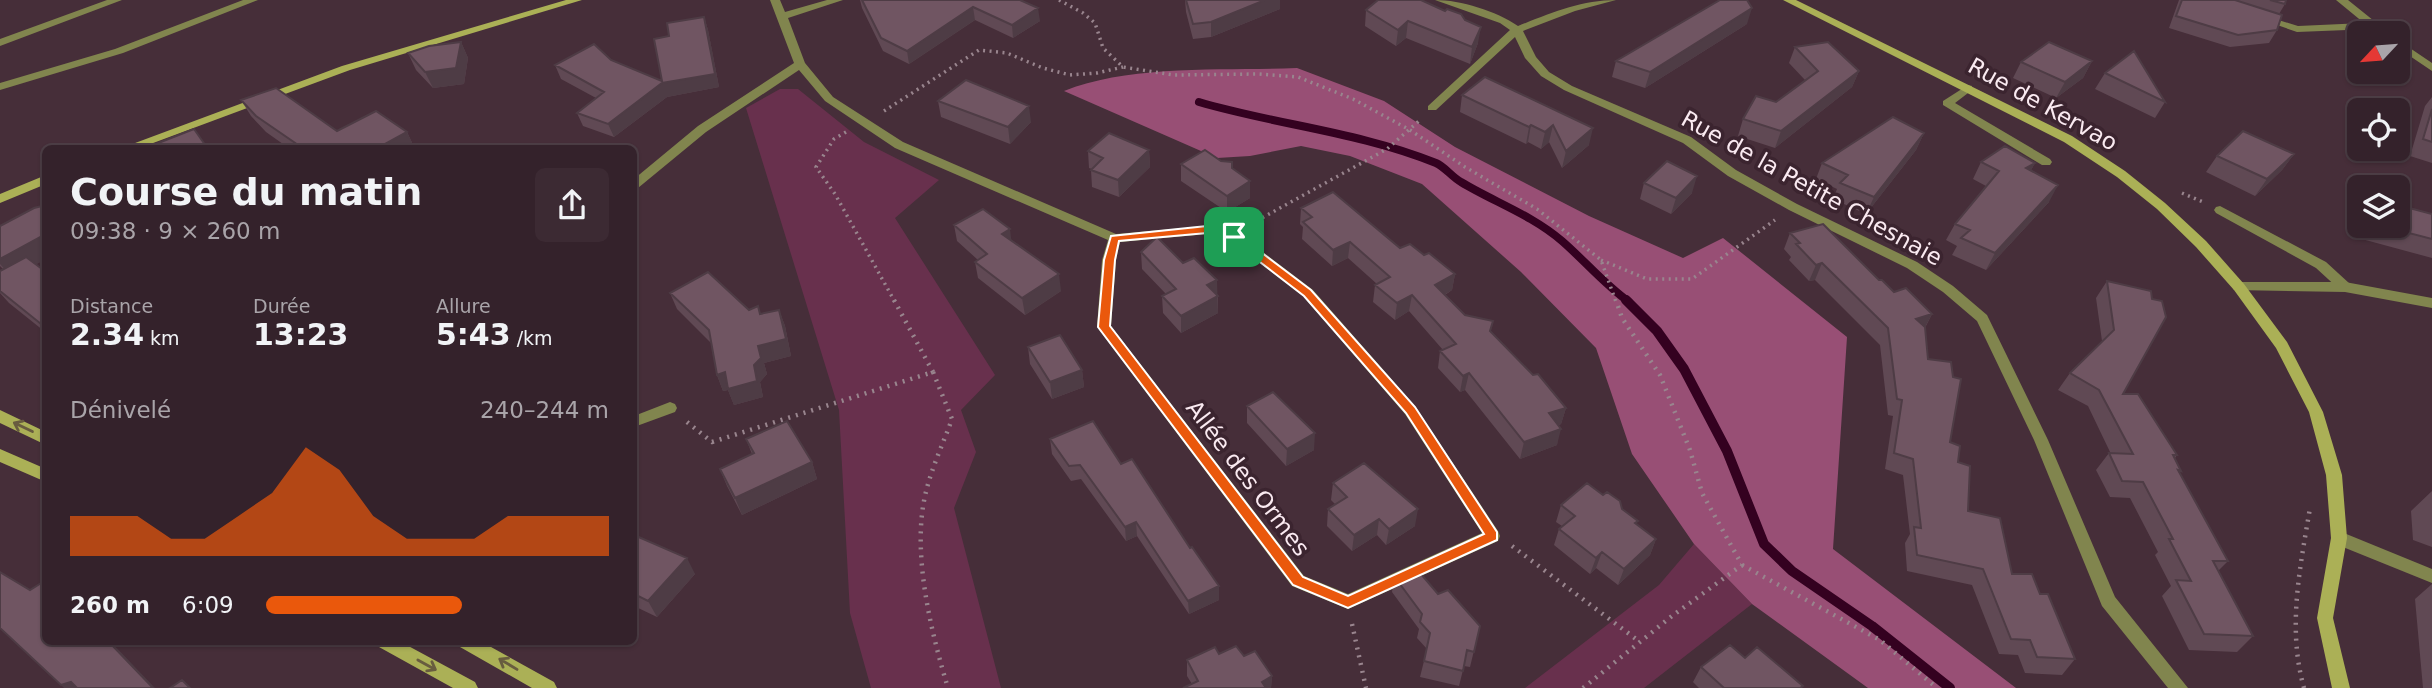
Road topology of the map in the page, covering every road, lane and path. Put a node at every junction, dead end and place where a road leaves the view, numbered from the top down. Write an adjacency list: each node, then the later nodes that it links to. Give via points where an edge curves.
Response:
1 (117, 0): 16 (street)
2 (253, 0): 20 (street, via 119,51)
3 (577, 0): 24 (main road, via 346,68)
4 (775, 0): 12 (street)
5 (838, 0): 12 (street)
6 (1059, 0): 23 (path, via 1092,18 1102,32 1103,48 1124,67 1174,75 1298,78 1353,99)
7 (1440, 0): 14 (street, via 1504,21)
8 (1611, 0): 14 (street)
9 (1788, 0): 21 (main road, Rue de Kervao)
10 (2342, 0): 13 (street)
11 (2249, 15): 15 (street, via 2297,29)
12 (781, 17): 18 (street)
13 (2368, 21)
14 (1517, 30): 22 (street); 29 (street, Rue de la Petite Chesnaie, via 1545,74 1687,140 1732,173)
15 (2347, 30)
16 (0, 43)
17 (2410, 52): 19 (street)
18 (800, 64): 27 (street, via 702,130); 32 (street, via 829,99 899,145)
19 (2432, 68)
20 (0, 87)
21 (1969, 88): 25 (street, via 1947,103); 34 (main road, Rue de Kervao, via 2068,139 2121,174 2201,244)
22 (1433, 108): 23 (path)
23 (1409, 130): 31 (path, via 1387,149 1264,215); 33 (path, via 1537,209)
24 (136, 145)
25 (2046, 162)
26 (42, 181): 28 (main road)
27 (637, 183)
28 (0, 197)
29 (1793, 207): 33 (path, via 1692,279 1647,279); 58 (street, Rue de la Petite Chesnaie, via 1912,265 1982,318 2108,601)
30 (2220, 210): 35 (street, via 2321,265)
31 (1234, 237): 32 (street, via 1207,230); 44 (street, via 1307,293 1410,410)
32 (1115, 238): 48 (street, Allée des Ormes, via 1104,327 1298,581)
33 (1601, 260): 46 (path, via 1622,318 1660,375 1702,494)
34 (2239, 287): 35 (street); 43 (main road, Rue de Kervao, via 2282,346 2316,412)
35 (2345, 287): 36 (street)
36 (2432, 303)
37 (670, 408): 39 (street); 54 (path, via 712,442 933,372 952,419 923,504 925,574)
38 (0, 416): 40 (main road, one-way to 38)
39 (637, 421)
40 (42, 437)
41 (0, 454): 42 (main road)
42 (42, 474)
43 (2334, 475): 45 (main road, Rue de Kervao); 59 (path, via 2312,493 2295,608 2299,675)
44 (1492, 536): 48 (street); 49 (path, via 1512,546)
45 (2339, 538): 47 (street); 60 (main road, Rue de Kervao, via 2325,618)
46 (1742, 565): 49 (path); 57 (path, via 1880,640)
47 (2432, 576)
48 (1348, 602): 55 (path)
49 (1640, 642): 56 (path)
50 (390, 645): 52 (main road, one-way to 52)
51 (471, 645): 53 (main road, one-way to 51)
52 (469, 688)
53 (548, 688)
54 (948, 688)
55 (1366, 688)
56 (1583, 688)
57 (1937, 688)
58 (2179, 688)
59 (2304, 688)
60 (2341, 688)

